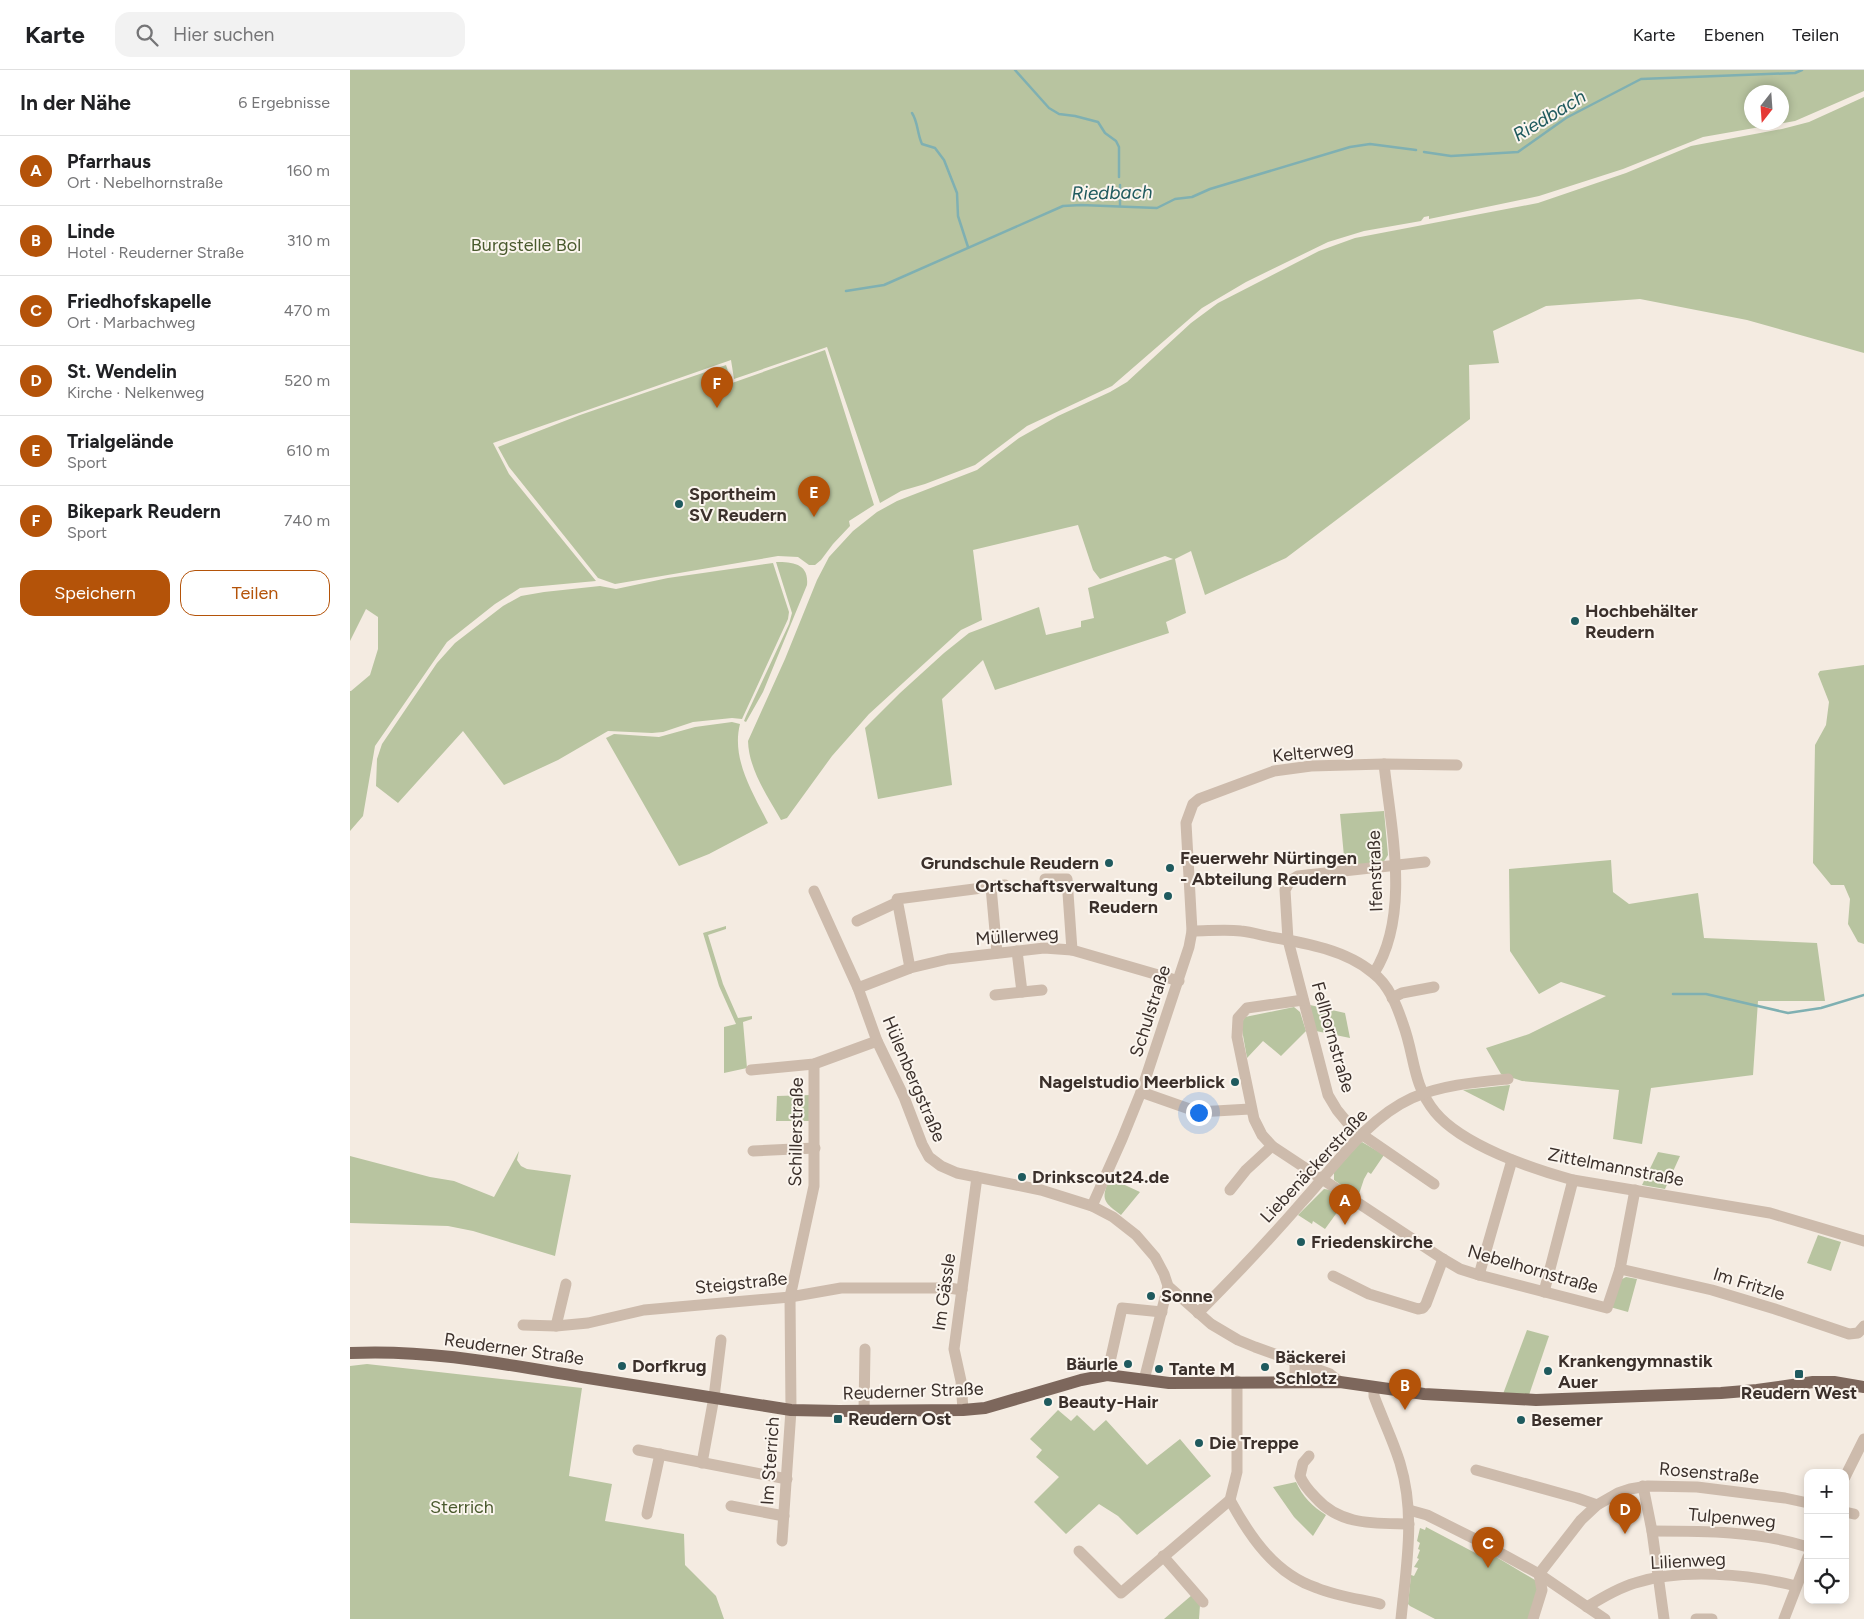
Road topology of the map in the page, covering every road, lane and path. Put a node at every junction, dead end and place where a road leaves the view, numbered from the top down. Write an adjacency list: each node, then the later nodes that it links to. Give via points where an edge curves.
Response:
1 (1384, 764): 2 (street, Kelterweg); 3 (street, Kelterweg, via 1311,766 1274,771 1205,796 1193,804); 5 (street, Ifenstraße)
2 (1457, 765)
3 (1187, 817): 12 (street, Schulstraße)
4 (1425, 862): 5 (street)
5 (1395, 864): 13 (street, Fellhornstraße, via 1298,876 1290,881 1285,890); 18 (street, Ifenstraße, via 1391,934)
6 (1045, 879): 14 (street, via 1067,880)
7 (1005, 885): 8 (street)
8 (991, 887): 10 (street, via 897,899); 16 (street)
9 (814, 891): 21 (street, Hülenbergstraße)
10 (898, 902): 11 (street); 17 (street)
11 (856, 921)
12 (1192, 931): 13 (street, Zittelmannstraße, via 1241,931); 19 (street, Schulstraße)
13 (1288, 940): 18 (street, Zittelmannstraße, via 1340,955); 26 (street, Fellhornstraße)
14 (1072, 950): 15 (street, Müllerweg, via 1044,948); 19 (street, Müllerweg)
15 (1017, 951): 16 (street, Müllerweg); 23 (street)
16 (997, 953): 17 (street, Müllerweg)
17 (910, 968): 21 (street, Müllerweg)
18 (1374, 973): 25 (street, Zittelmannstraße)
19 (1179, 981): 31 (street, Schulstraße)
20 (1434, 987): 25 (street)
21 (858, 988): 27 (street, Hülenbergstraße)
22 (1042, 990): 23 (street)
23 (1022, 992): 24 (street)
24 (996, 995)
25 (1392, 998): 32 (street, Zittelmannstraße, via 1404,1026)
26 (1303, 1000): 33 (street, via 1247,1008 1238,1018 1237,1037); 34 (street, Fellhornstraße, via 1328,1095 1336,1110)
27 (877, 1041): 28 (street); 39 (street, Hülenbergstraße, via 929,1156 941,1166)
28 (814, 1064): 29 (street); 36 (street, Schillerstraße)
29 (751, 1070)
30 (1508, 1079): 32 (street, Liebenäckerstraße, via 1476,1082)
31 (1141, 1092): 33 (street, via 1198,1112); 45 (street, Schulstraße)
32 (1423, 1094): 34 (street, Liebenäckerstraße, via 1395,1107); 38 (street, Zittelmannstraße, via 1443,1121 1465,1137)
33 (1250, 1109): 35 (street, via 1262,1135)
34 (1360, 1135): 40 (street, Liebenäckerstraße); 42 (street, Fellhornstraße)
35 (1272, 1146): 40 (street, Nebelhornstraße); 43 (street)
36 (815, 1148): 37 (street); 55 (street, Schillerstraße, via 814,1186)
37 (753, 1151)
38 (1512, 1160): 41 (street, Zittelmannstraße); 49 (street)
39 (977, 1177): 45 (street, Hülenbergstraße, via 1041,1190); 53 (street, Im Gässle)
40 (1323, 1179): 47 (street, Nebelhornstraße); 57 (street, Liebenäckerstraße, via 1255,1256)
41 (1573, 1180): 44 (street, Zittelmannstraße); 54 (street)
42 (1434, 1184)
43 (1230, 1190)
44 (1635, 1190): 46 (street, Zittelmannstraße, via 1770,1213); 48 (street, Nebelhornstraße)
45 (1092, 1206): 52 (street, Hülenbergstraße, via 1136,1235 1155,1257)
46 (1864, 1241)
47 (1443, 1259): 49 (street, Nebelhornstraße); 50 (street, via 1426,1304 1418,1309 1368,1294)
48 (1620, 1269): 54 (street, Nebelhornstraße, via 1607,1308); 60 (street, Im Fritzle, via 1712,1290 1849,1334 1858,1333)
49 (1479, 1275): 54 (street, Nebelhornstraße)
50 (1333, 1276)
51 (566, 1284): 59 (street)
52 (1168, 1286): 56 (street); 57 (street, Hülenbergstraße)
53 (962, 1290): 55 (street, Steigstraße, via 841,1288); 75 (street, Im Gässle, via 954,1349)
54 (1544, 1292)
55 (790, 1297): 59 (street, Steigstraße, via 644,1310 588,1323); 73 (street, Schillerstraße)
56 (1162, 1312): 65 (street, via 1122,1308); 66 (street)
57 (1198, 1313): 64 (street, Hülenbergstraße, via 1238,1340)
58 (524, 1325): 59 (street, Steigstraße)
59 (556, 1326)
60 (1864, 1326)
61 (721, 1340): 72 (street)
62 (865, 1349): 74 (street)
63 (350, 1353): 72 (main road, Reuderner Straße, via 393,1352 484,1361)
64 (1295, 1360): 68 (street); 69 (street, Hülenbergstraße, via 1330,1374)
65 (1107, 1375): 66 (main road, Reuderner Straße); 75 (main road, Reuderner Straße, via 985,1408)
66 (1144, 1380): 67 (main road, Reuderner Straße, via 1168,1383)
67 (1237, 1381): 68 (main road, Reuderner Straße); 85 (street, via 1237,1472)
68 (1295, 1381): 69 (main road, Reuderner Straße)
69 (1340, 1382): 70 (main road, Reuderner Straße)
70 (1374, 1387): 71 (main road, Reuderner Straße, via 1460,1397 1546,1400 1722,1393 1813,1382); 89 (street, via 1374,1396 1401,1464)
71 (1864, 1387)
72 (714, 1397): 73 (main road, Reuderner Straße); 80 (street)
73 (791, 1410): 74 (main road, Reuderner Straße); 83 (street, Im Sterrich)
74 (864, 1410): 75 (main road, Reuderner Straße)
75 (963, 1410)
76 (1864, 1438): 81 (street)
77 (638, 1450): 78 (street)
78 (660, 1454): 80 (street); 90 (street)
79 (1309, 1456): 92 (street, via 1303,1462 1300,1476 1314,1497 1331,1512 1355,1522)
80 (702, 1463): 83 (street)
81 (1849, 1469)
82 (1476, 1470): 87 (street)
83 (787, 1479): 91 (street, Im Sterrich)
84 (1643, 1486): 86 (street, Rosenstraße, via 1697,1487); 87 (street, Rosenstraße, via 1618,1493); 93 (street)
85 (1230, 1500): 97 (street); 103 (street, via 1264,1553 1292,1576 1315,1588)
86 (1804, 1502)
87 (1598, 1505): 99 (street, Rosenstraße, via 1581,1520)
88 (731, 1506): 91 (street, Im Sterrich)
89 (1409, 1510): 92 (street); 99 (street, via 1466,1534)
90 (647, 1514)
91 (784, 1516): 94 (street, Im Sterrich)
92 (1410, 1524): 105 (street)
93 (1652, 1531): 95 (street, Tulpenweg, via 1744,1534); 100 (street)
94 (782, 1541)
95 (1804, 1546)
96 (1079, 1550): 97 (street, via 1121,1593)
97 (1163, 1556): 102 (street)
98 (1807, 1559): 101 (street)
99 (1539, 1574): 104 (street); 106 (street, via 1542,1590)
100 (1659, 1577): 101 (street, Lilienweg, via 1741,1576); 104 (street, Lilienweg, via 1614,1591); 108 (street)
101 (1796, 1586): 111 (street)
102 (1203, 1602)
103 (1380, 1604)
104 (1587, 1607): 107 (street)
105 (1401, 1619)
106 (1533, 1619)
107 (1605, 1619)
108 (1664, 1619)
109 (1696, 1619): 110 (street)
110 (1712, 1619)
111 (1784, 1619)

